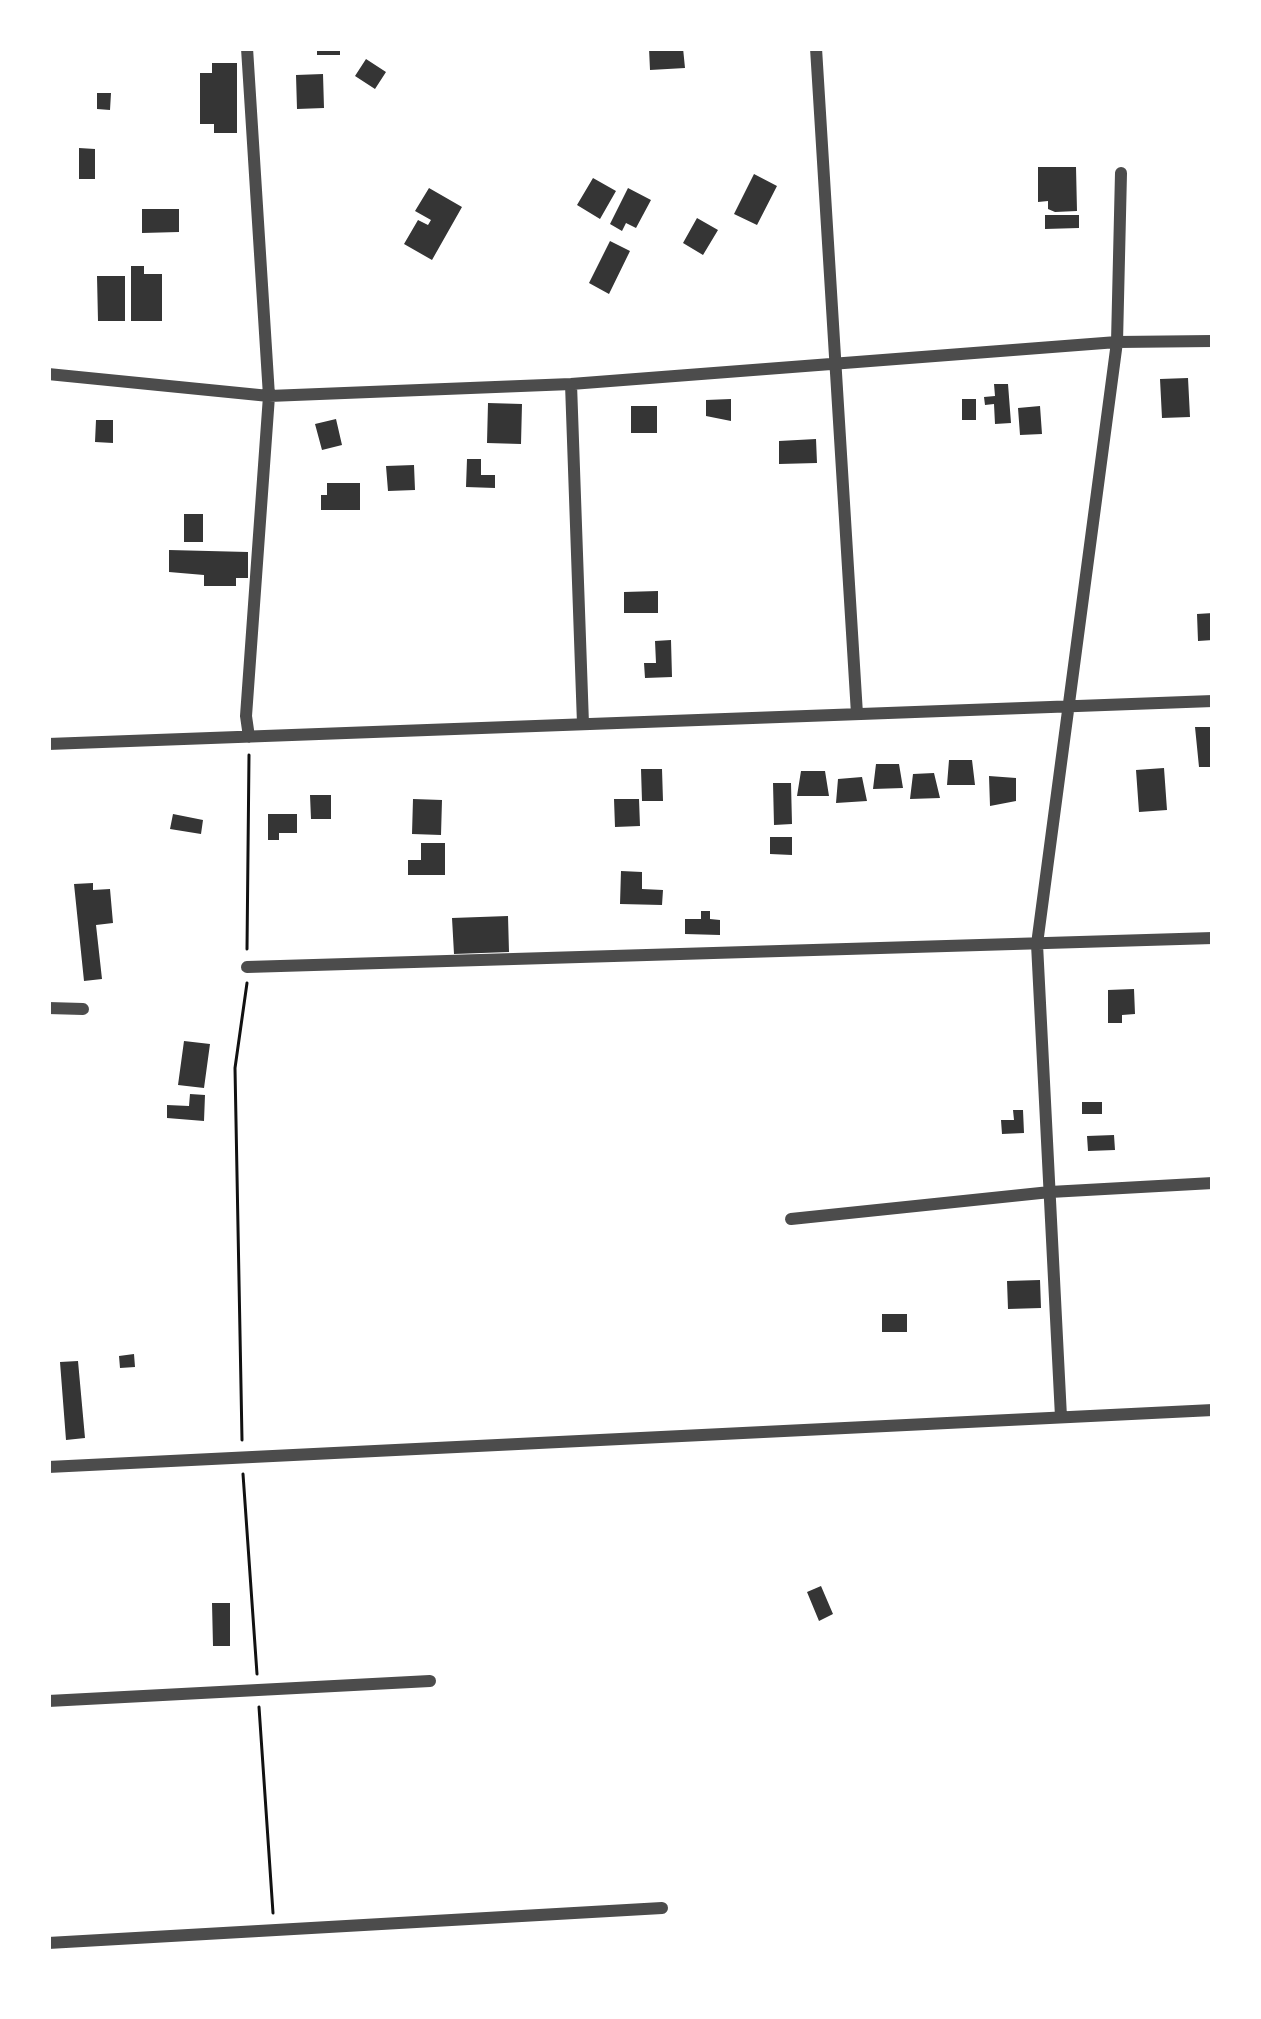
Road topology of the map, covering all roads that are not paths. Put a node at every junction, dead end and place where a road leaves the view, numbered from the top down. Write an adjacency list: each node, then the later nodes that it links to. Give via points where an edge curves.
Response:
1 (247, 48): 9 (street)
2 (816, 48): 6 (street)
3 (1121, 172): 5 (street)
4 (1213, 340): 5 (street)
5 (1117, 342): 6 (street); 11 (street)
6 (836, 364): 8 (street); 12 (street)
7 (48, 374): 9 (street)
8 (571, 384): 9 (street); 13 (street)
9 (269, 396): 14 (street)
10 (1213, 701): 11 (street)
11 (1069, 706): 12 (street); 17 (street)
12 (857, 714): 13 (street)
13 (583, 724): 14 (street)
14 (249, 737): 15 (street)
15 (48, 744)
16 (1213, 938): 17 (street)
17 (1036, 944): 18 (street); 22 (street)
18 (247, 967)
19 (48, 1008): 20 (street)
20 (83, 1009)
21 (1213, 1183): 22 (street)
22 (1050, 1192): 23 (street); 25 (street)
23 (791, 1219)
24 (1213, 1410): 25 (street)
25 (1061, 1417): 26 (street)
26 (48, 1467)
27 (430, 1681): 28 (street)
28 (48, 1701)
29 (662, 1908): 30 (street)
30 (48, 1943)

